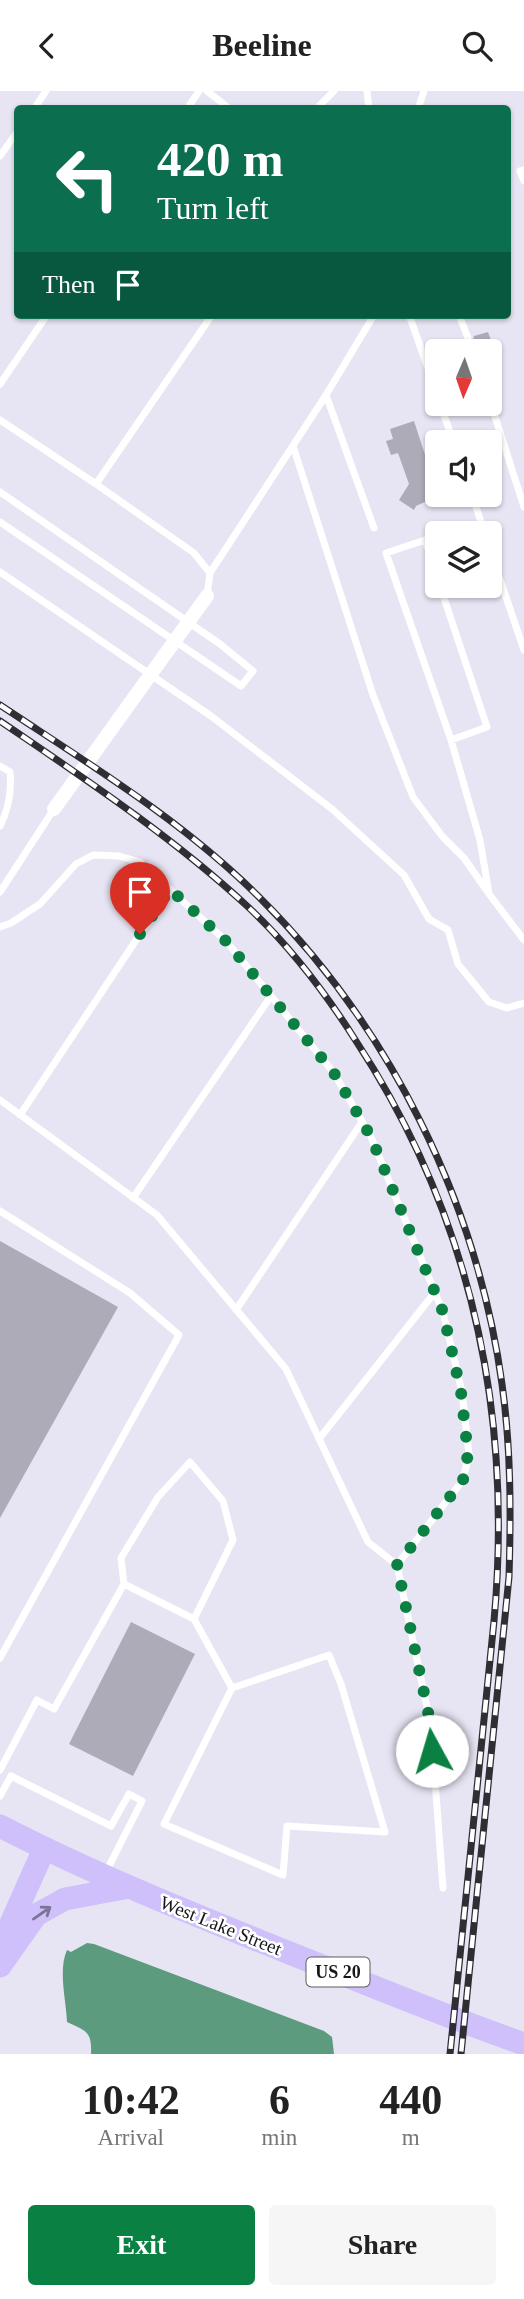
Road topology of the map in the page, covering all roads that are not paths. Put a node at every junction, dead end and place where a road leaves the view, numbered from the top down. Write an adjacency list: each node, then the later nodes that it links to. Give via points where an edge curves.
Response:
1 (207, 91): 3 (lane)
2 (334, 91): 4 (lane)
3 (225, 105)
4 (320, 105)
5 (14, 137): 6 (lane)
6 (0, 156)
7 (524, 170): 8 (lane, via 520,171)
8 (524, 181)
9 (44, 319): 16 (lane)
10 (209, 319): 21 (lane)
11 (372, 319): 17 (lane)
12 (410, 319): 15 (lane)
13 (461, 319): 14 (lane)
14 (468, 338)
15 (425, 360)
16 (0, 384)
17 (326, 395): 20 (lane); 25 (lane)
18 (495, 417): 23 (lane)
19 (0, 420): 21 (lane)
20 (293, 446): 28 (lane); 42 (lane, via 373,695 413,797)
21 (96, 484): 28 (lane, via 194,553)
22 (0, 492): 32 (lane)
23 (524, 507)
24 (0, 522): 33 (lane)
25 (374, 528)
26 (425, 540): 36 (lane, via 386,553)
27 (0, 572): 35 (lane)
28 (210, 573): 30 (lane)
29 (502, 585): 34 (lane)
30 (207, 596): 32 (street)
31 (444, 598): 36 (lane, via 487,727)
32 (189, 622): 33 (street); 33 (lane, via 253,671 241,686)
33 (175, 641): 35 (street)
34 (524, 650)
35 (150, 675): 38 (street); 46 (lane, via 332,809 404,875 429,919 448,930 458,964 489,1002 507,1008)
36 (450, 740): 42 (lane, via 480,840)
37 (0, 766): 39 (lane, via 10,772 11,783)
38 (54, 809): 41 (lane)
39 (0, 826)
40 (170, 889): 43 (lane, via 141,862 93,855 76,864 40,904); 45 (lane, via 226,941); 48 (lane)
41 (0, 892)
42 (489, 894): 44 (lane)
43 (0, 927)
44 (524, 940)
45 (271, 996): 49 (lane, via 334,1073); 50 (lane)
46 (524, 1003)
47 (0, 1100): 48 (lane)
48 (20, 1115): 50 (lane)
49 (362, 1122): 52 (lane); 53 (lane)
50 (133, 1198): 53 (lane, via 156,1215)
51 (0, 1211): 58 (lane, via 130,1293 179,1335)
52 (435, 1292): 54 (lane); 55 (lane, via 461,1392 468,1454 463,1480)
53 (236, 1310): 54 (lane, via 286,1369)
54 (319, 1439): 55 (lane, via 368,1542)
55 (397, 1565): 67 (lane, via 431,1726)
56 (124, 1584): 57 (lane); 57 (lane, via 121,1558 158,1497 190,1462 223,1501 233,1540); 60 (lane, via 54,1709 37,1700)
57 (194, 1619): 59 (lane)
58 (0, 1658)
59 (232, 1688): 59 (lane, via 164,1824 283,1875 287,1826 385,1832 329,1655)
60 (0, 1770): 61 (lane)
61 (10, 1776): 62 (lane); 65 (lane, via 110,1826 129,1794 142,1801)
62 (0, 1796)
63 (0, 1826): 64 (main road, West Lake Street / US 20)
64 (44, 1849): 65 (main road, West Lake Street / US 20); 68 (main road)
65 (104, 1875): 66 (main road, West Lake Street / US 20)
66 (129, 1887): 69 (main road, one-way to 66, via 36,1915 65,1899); 70 (main road, West Lake Street / US 20)
67 (443, 1888)
68 (0, 1948)
69 (0, 1966)
70 (524, 2044)

